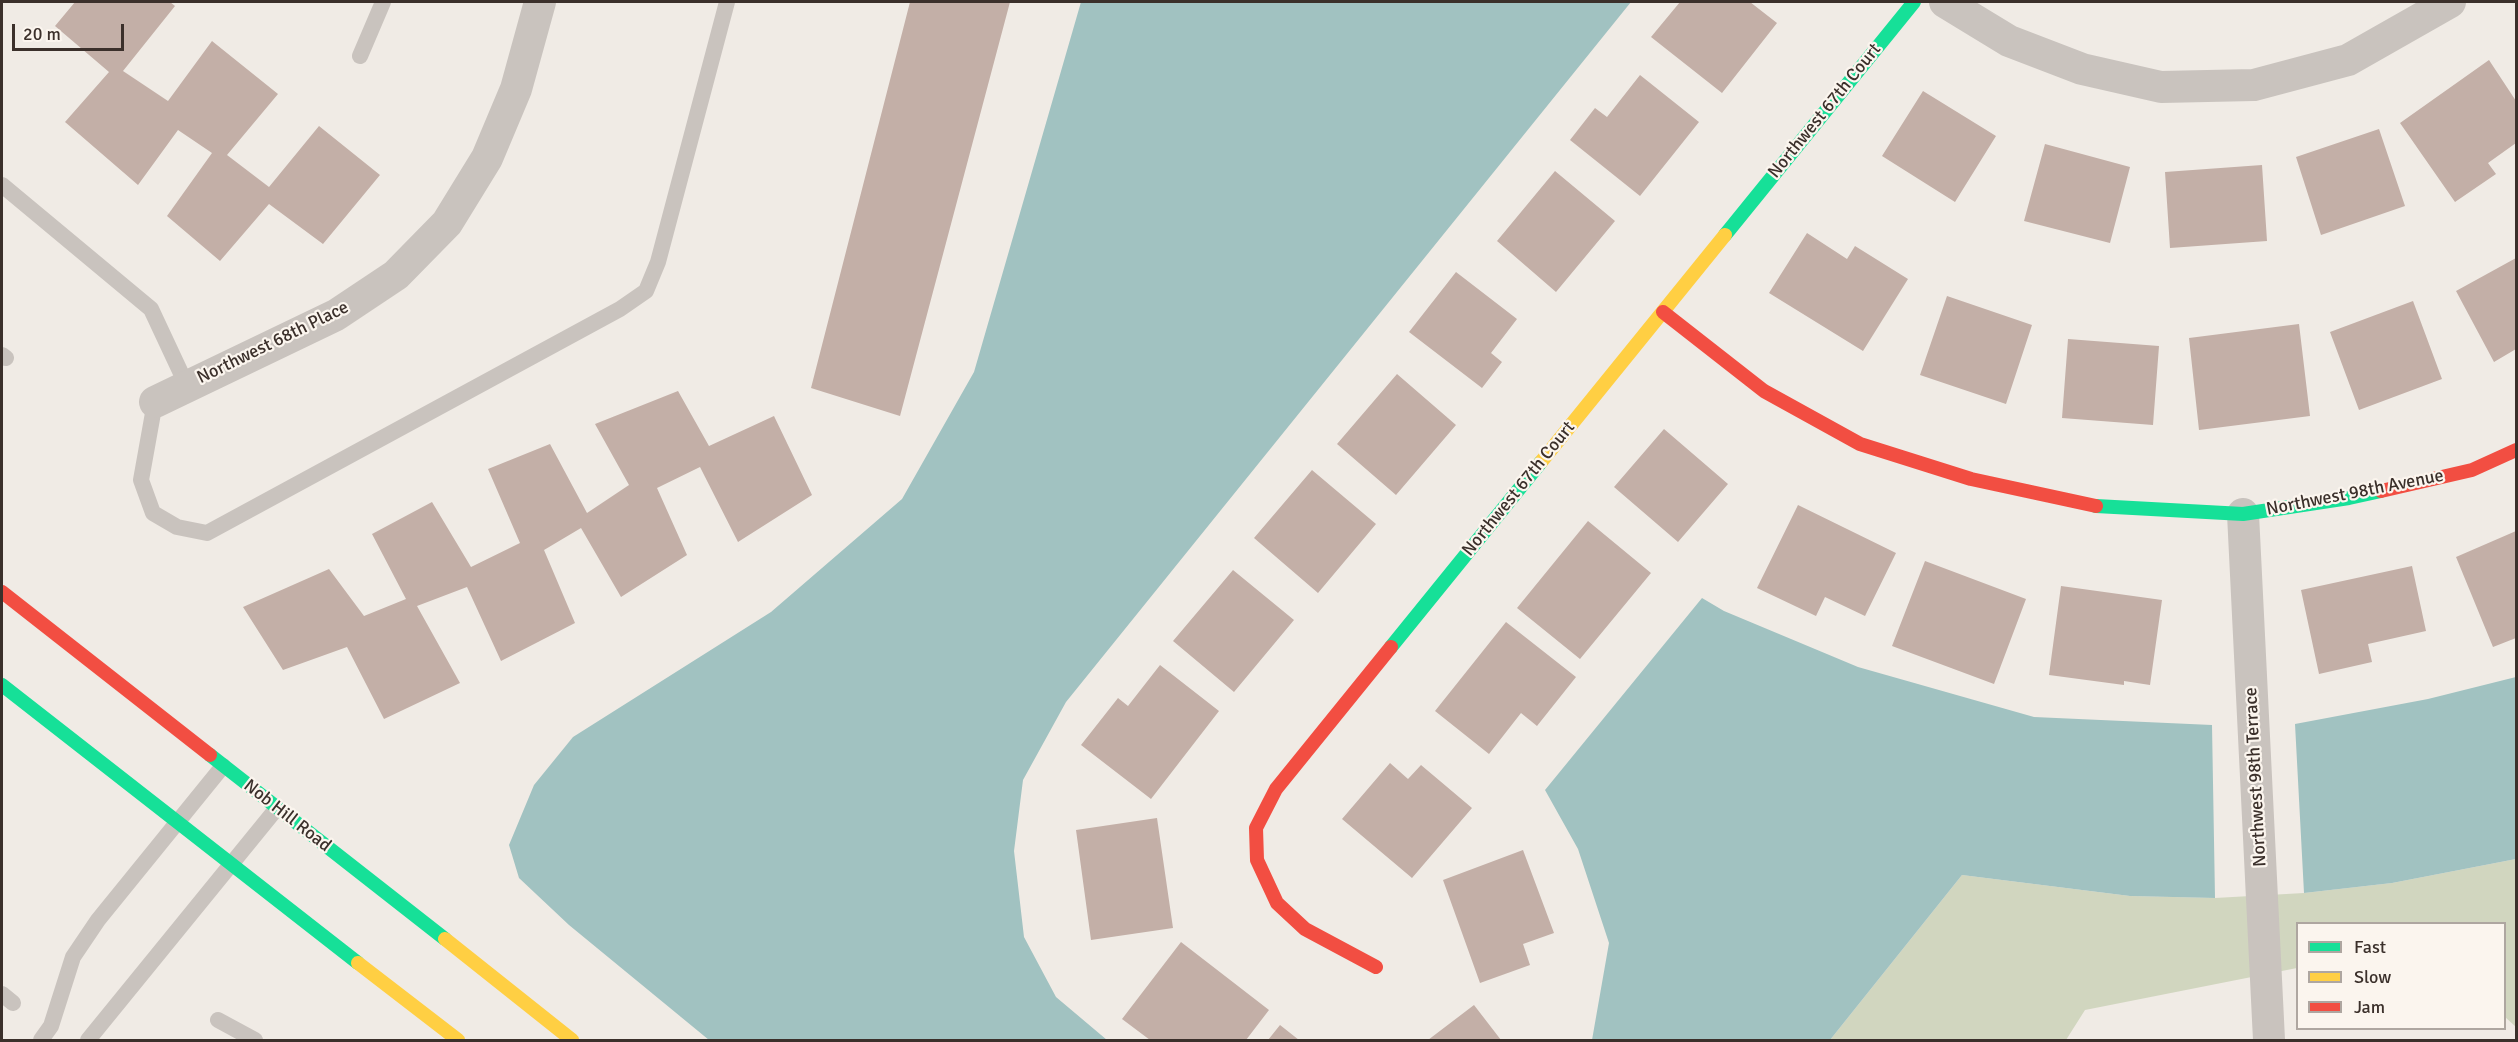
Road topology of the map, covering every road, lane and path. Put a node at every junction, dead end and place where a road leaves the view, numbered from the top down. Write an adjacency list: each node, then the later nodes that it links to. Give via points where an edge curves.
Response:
1 (383, 2): 7 (lane)
2 (540, 2): 10 (street, Northwest 68th Place, via 516,89 487,158 447,223 396,275 336,315)
3 (727, 2): 11 (lane, via 658,262 646,291 620,309 207,533 177,527 153,513 141,480)
4 (1914, 2): 9 (street, Northwest 67th Court)
5 (1945, 2): 6 (street, via 2009,41 2082,69 2161,87 2254,85 2348,60)
6 (2450, 2)
7 (360, 56)
8 (2, 185): 10 (lane, via 151,309)
9 (1663, 312): 13 (street, Northwest 98th Avenue, via 1764,390 1860,444 1971,479 2106,508); 20 (street, Northwest 67th Court, via 1276,789 1256,828 1257,860 1277,903 1305,929)
10 (187, 386): 11 (street, Northwest 68th Place)
11 (155, 402)
12 (2517, 450): 13 (street, Northwest 98th Avenue, via 2472,470 2349,498)
13 (2243, 514): 27 (street, Northwest 98th Terrace)
14 (2, 592): 16 (street, Nob Hill Road)
15 (2, 685): 18 (street)
16 (223, 766): 17 (street, Nob Hill Road); 18 (lane)
17 (278, 808): 19 (lane); 22 (street, Nob Hill Road)
18 (176, 823): 19 (street); 23 (lane, via 73,957 51,1026)
19 (231, 864): 24 (lane); 26 (street)
20 (1376, 967)
21 (218, 1020): 25 (lane)
22 (569, 1040)
23 (41, 1041)
24 (88, 1041)
25 (255, 1041)
26 (458, 1041)
27 (2269, 1041)

